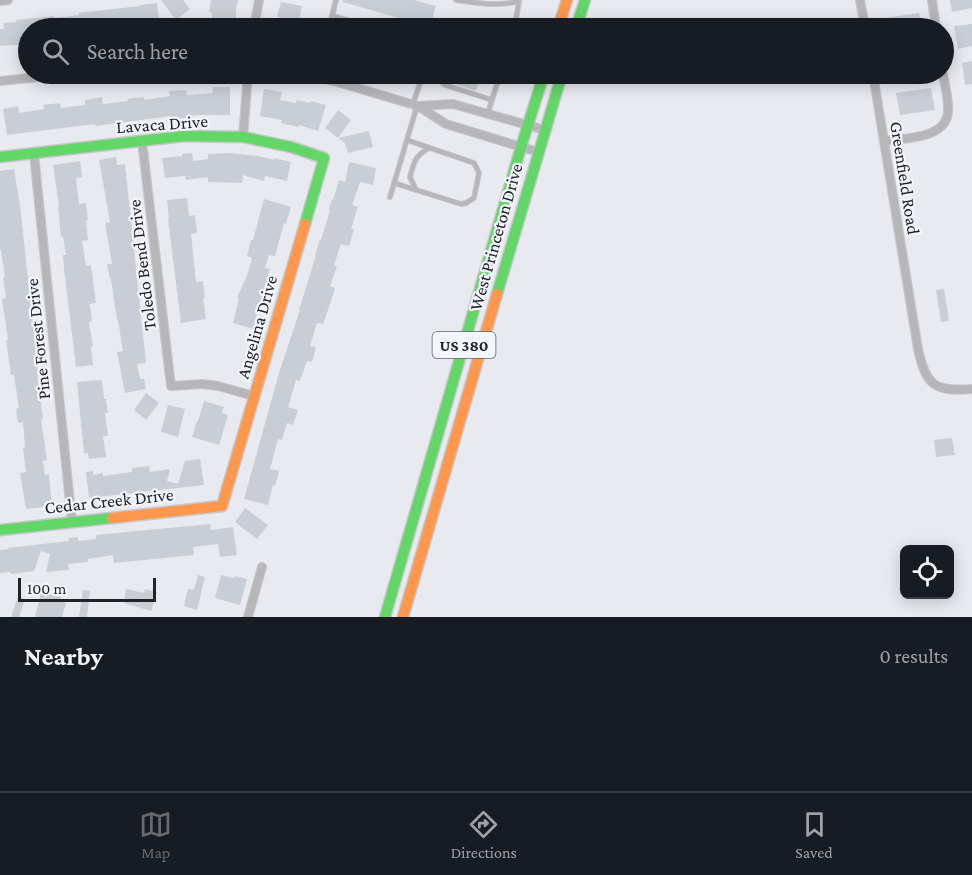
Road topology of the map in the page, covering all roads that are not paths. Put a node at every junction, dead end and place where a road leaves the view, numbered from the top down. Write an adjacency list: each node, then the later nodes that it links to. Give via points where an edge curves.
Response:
1 (8, 0): 9 (street)
2 (259, 0): 12 (street)
3 (336, 0): 11 (lane)
4 (456, 0): 10 (lane, via 507,5)
5 (567, 0): 15 (main road)
6 (585, 0): 16 (main road)
7 (860, 0): 17 (street)
8 (932, 0): 18 (street)
9 (0, 1)
10 (519, 1): 14 (lane)
11 (332, 16): 13 (lane)
12 (256, 18)
13 (339, 18)
14 (516, 18)
15 (561, 18)
16 (579, 18)
17 (863, 18)
18 (935, 18)
19 (18, 79): 20 (street)
20 (0, 81)
21 (247, 84): 35 (street)
22 (347, 84): 31 (street)
23 (421, 84): 31 (lane)
24 (444, 84): 30 (lane)
25 (497, 84): 30 (lane)
26 (541, 84): 33 (main road, West Princeton Drive / US 380)
27 (559, 84): 34 (main road, West Princeton Drive / US 380)
28 (875, 84): 38 (street, Greenfield Road)
29 (945, 84): 38 (street, via 949,110 939,130)
30 (492, 100): 32 (lane)
31 (416, 105): 32 (street, via 453,104); 36 (lane); 39 (street, via 446,124)
32 (488, 114): 33 (street)
33 (528, 125): 34 (street); 39 (main road, West Princeton Drive / US 380)
34 (545, 130): 41 (main road, West Princeton Drive / US 380)
35 (243, 137): 37 (main road, Lavaca Drive, via 184,136); 44 (main road, Lavaca Drive)
36 (407, 140): 40 (lane); 45 (lane)
37 (142, 141): 42 (main road, Lavaca Drive); 49 (street, Toledo Bend Drive, via 171,386 218,386)
38 (884, 141): 48 (street, Greenfield Road, via 923,370 942,388)
39 (521, 147): 41 (street); 55 (main road, West Princeton Drive / US 380)
40 (430, 148): 46 (lane, via 420,153 414,163 410,177); 46 (lane, via 474,163 479,173 474,198 461,204)
41 (538, 152): 56 (main road, West Princeton Drive / US 380)
42 (34, 154): 43 (main road, Lavaca Drive); 51 (street, Pine Forest Drive)
43 (0, 158)
44 (324, 158): 49 (main road, Angelina Drive)
45 (394, 183): 46 (lane); 47 (lane)
46 (416, 190)
47 (390, 197)
48 (972, 389)
49 (254, 396): 50 (main road, Angelina Drive)
50 (222, 506): 51 (main road, Cedar Creek Drive)
51 (72, 522): 52 (main road, Cedar Creek Drive)
52 (0, 530)
53 (262, 567): 54 (street)
54 (248, 617)
55 (385, 617)
56 (403, 617)

